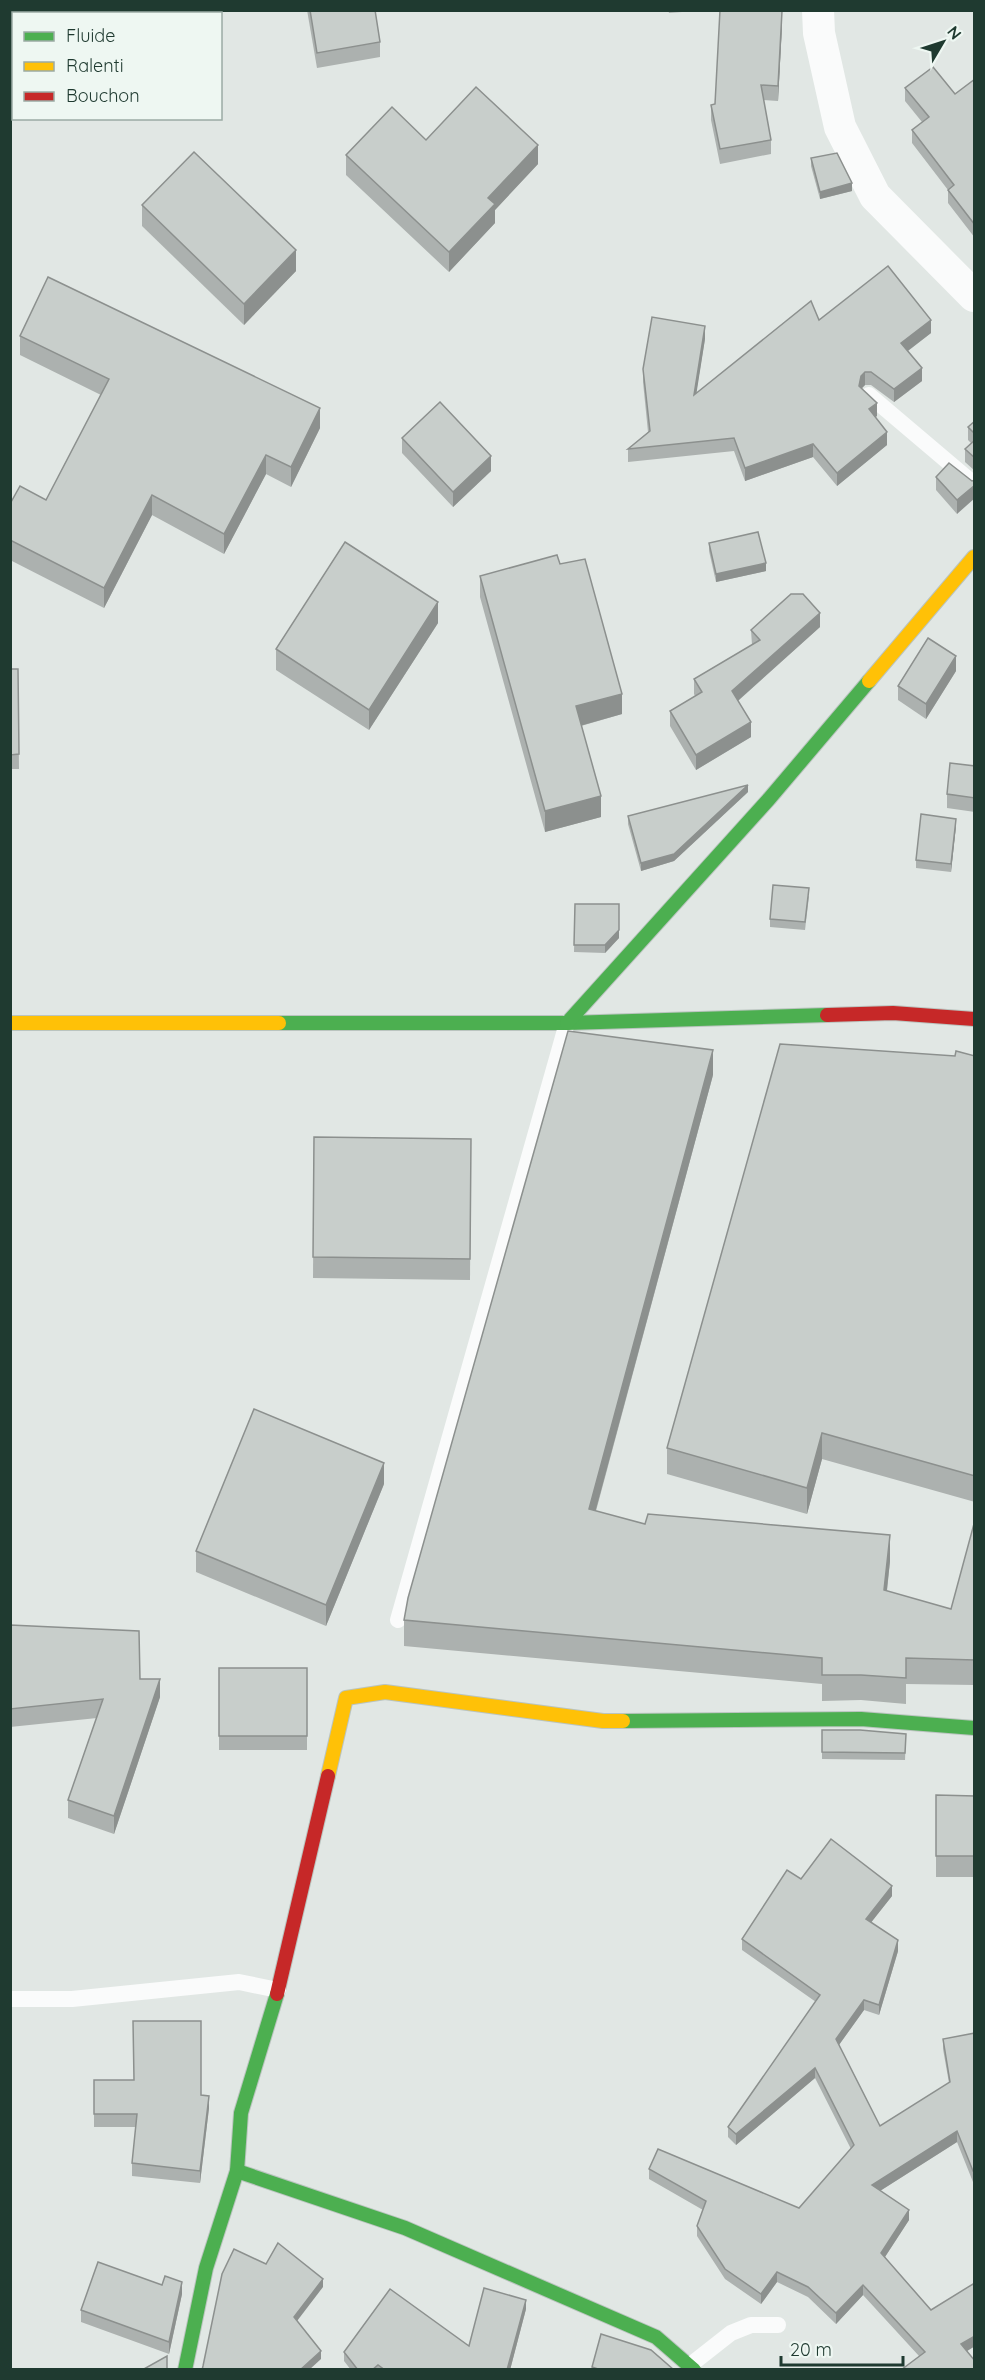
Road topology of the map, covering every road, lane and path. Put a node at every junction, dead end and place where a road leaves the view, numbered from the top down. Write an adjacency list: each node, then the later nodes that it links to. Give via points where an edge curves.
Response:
1 (818, 10): 2 (street, via 819,33 840,127 875,196)
2 (975, 297)
3 (869, 395): 4 (lane)
4 (975, 484)
5 (975, 557): 8 (street, via 769,799)
6 (975, 1019): 8 (street, via 893,1013)
7 (10, 1023): 8 (street)
8 (567, 1023): 9 (lane)
9 (398, 1620)
10 (975, 1728): 11 (street, via 861,1719 603,1721 385,1692 346,1698)
11 (278, 1990): 12 (lane, via 239,1982 72,1999); 13 (street, via 241,2113)
12 (10, 2000)
13 (237, 2171): 15 (street, via 405,2228 656,2337); 16 (street, via 206,2268)
14 (778, 2325): 15 (lane, via 751,2325 731,2333)
15 (692, 2368)
16 (185, 2370)

